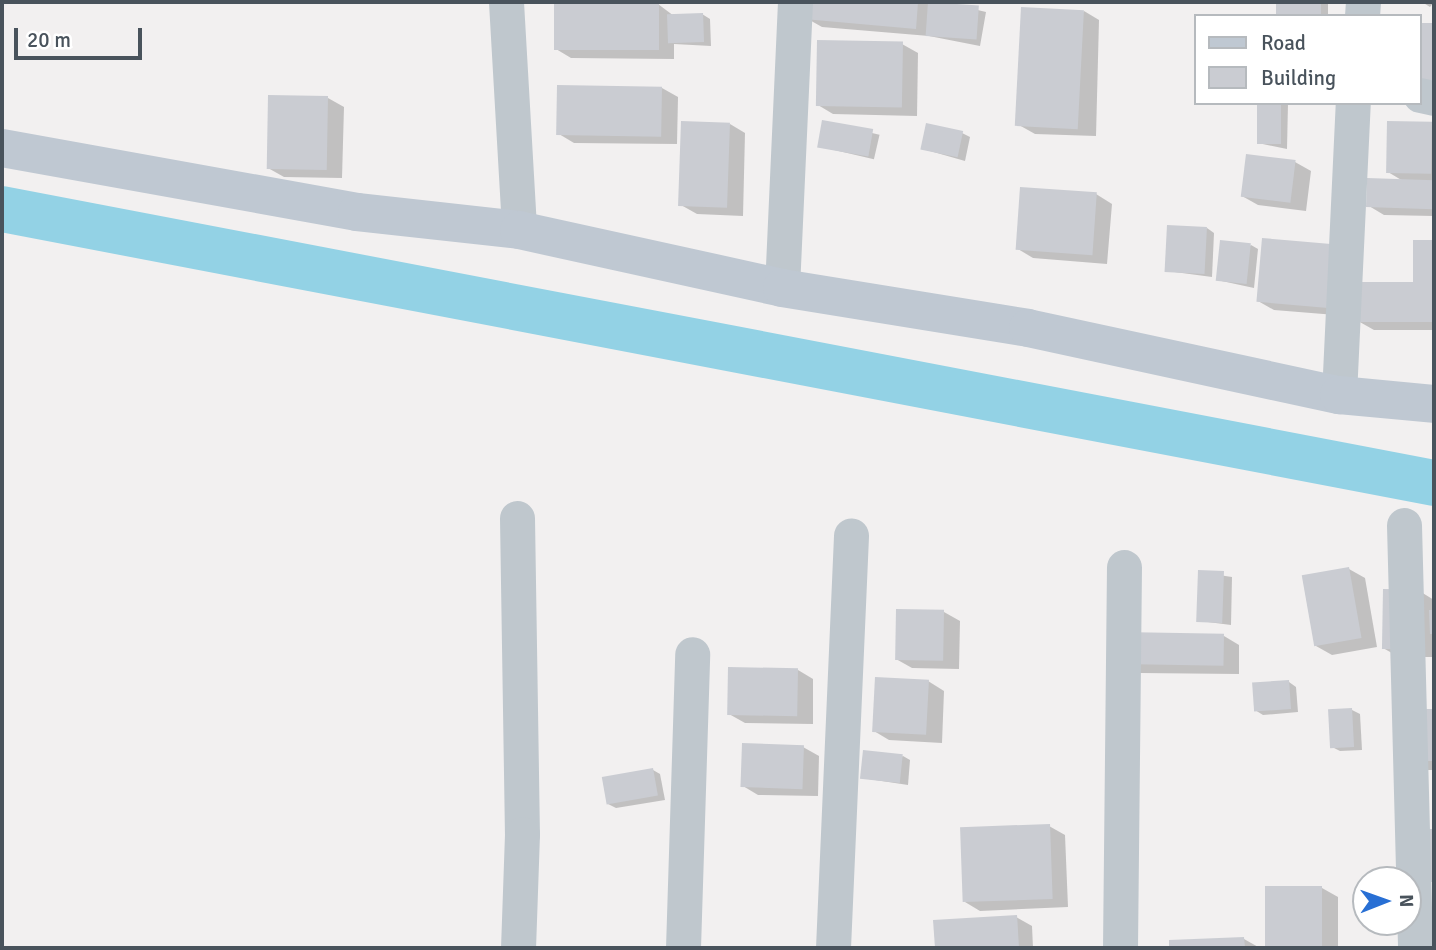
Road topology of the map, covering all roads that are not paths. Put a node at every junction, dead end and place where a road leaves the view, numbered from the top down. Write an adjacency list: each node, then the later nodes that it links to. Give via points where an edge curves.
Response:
1 (506, 2): 5 (street)
2 (795, 2): 6 (street)
3 (1353, 105): 7 (street)
4 (2, 148): 5 (street, via 357,212)
5 (519, 230): 6 (street)
6 (782, 288): 7 (street, via 1028,328)
7 (1339, 395): 8 (street)
8 (1434, 404)
9 (517, 518): 14 (street, via 522,834)
10 (1404, 525): 18 (street)
11 (851, 535): 16 (street)
12 (1124, 567): 17 (street)
13 (692, 654): 15 (street)
14 (518, 948)
15 (683, 948)
16 (833, 948)
17 (1120, 948)
18 (1415, 948)

